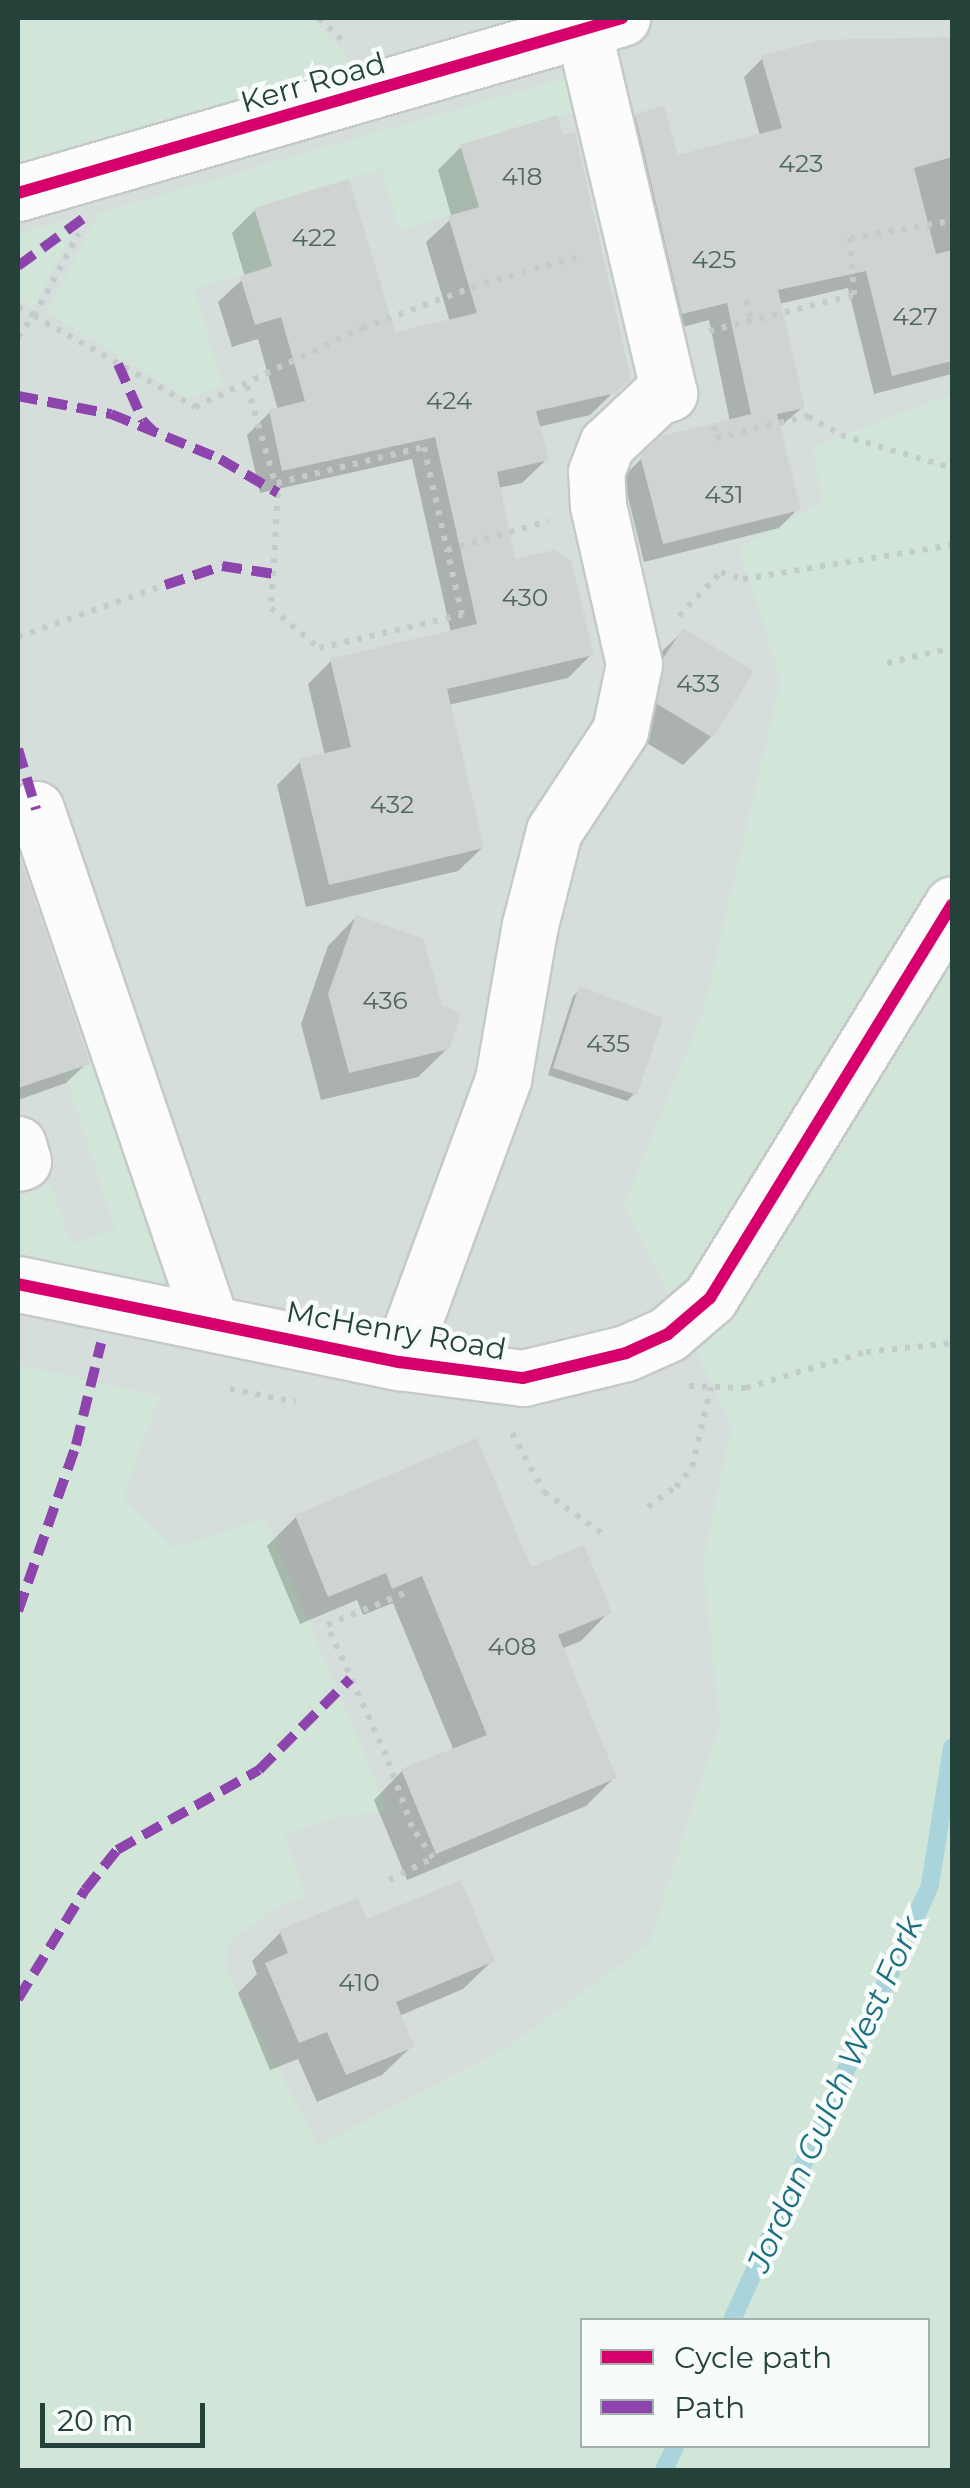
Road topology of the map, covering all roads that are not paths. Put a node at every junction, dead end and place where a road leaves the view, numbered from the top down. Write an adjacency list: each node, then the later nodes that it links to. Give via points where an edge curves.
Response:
1 (602, 23): 2 (lane, Kerr Road); 9 (lane, via 636,244 664,368 657,397 607,444 596,472 634,664 620,731 554,831 503,1079)
2 (18, 193)
3 (36, 809): 8 (lane)
4 (952, 905): 9 (lane, McHenry Road, via 710,1298 668,1334 626,1352 523,1378)
5 (18, 1144): 6 (lane)
6 (18, 1163)
7 (18, 1284): 8 (lane, McHenry Road)
8 (211, 1323): 9 (lane, McHenry Road)
9 (399, 1362)

